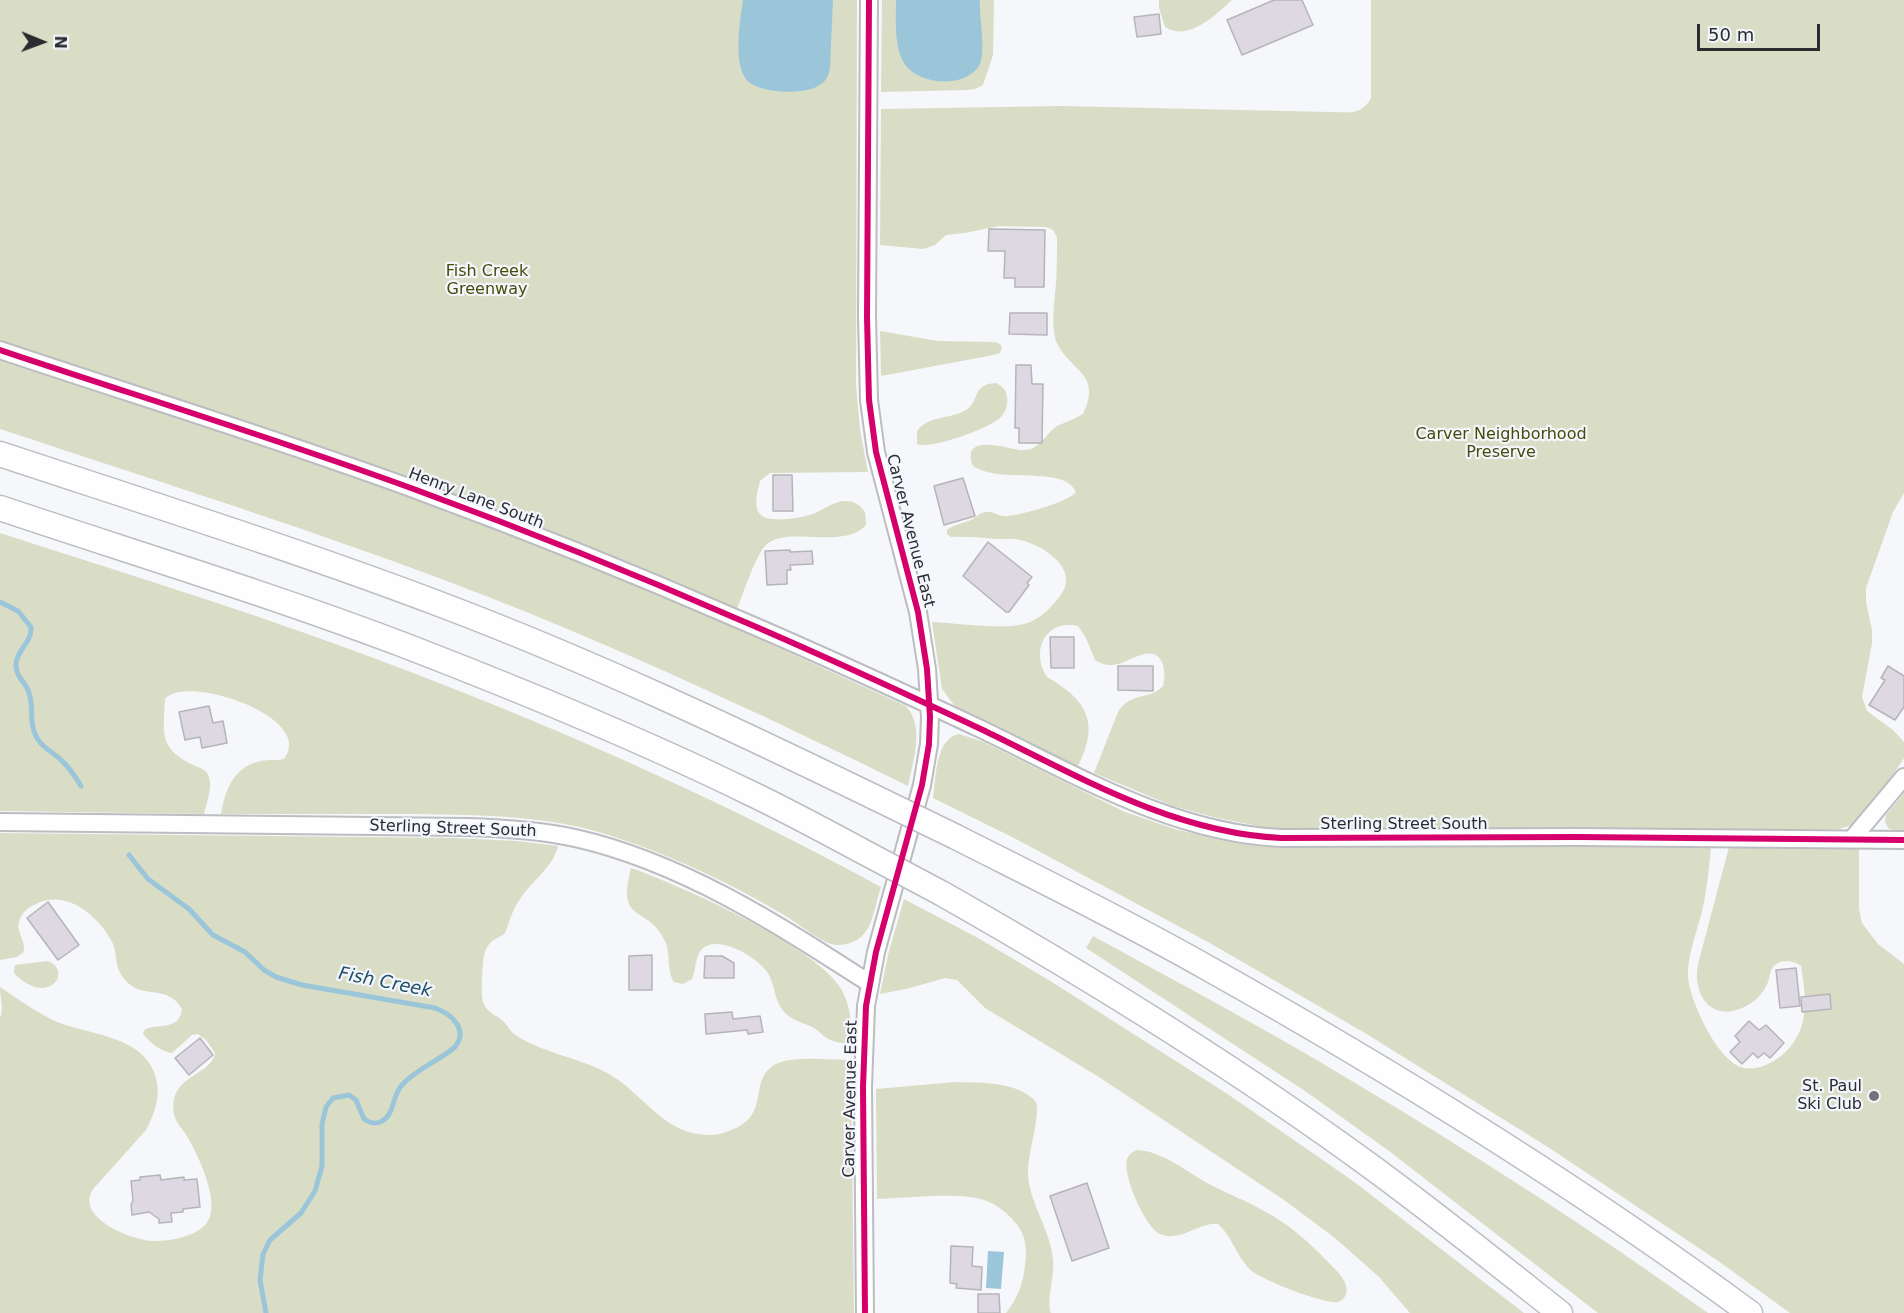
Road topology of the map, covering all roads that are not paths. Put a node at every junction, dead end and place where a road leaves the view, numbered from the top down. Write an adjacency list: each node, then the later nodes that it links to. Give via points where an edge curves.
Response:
1 (869, 0): 5 (street, Carver Avenue East, via 869,400 880,471 918,612)
2 (0, 350): 5 (street, Henry Lane South, via 267,438 498,521 734,617)
3 (0, 454): 13 (highway, bridge, via 445,606 640,686 956,837 1202,965 1341,1045 1557,1180)
4 (0, 508): 12 (highway, bridge, via 400,644 616,731 748,792 940,892 1156,1020 1381,1174)
5 (930, 706): 8 (street, Sterling Street South, via 1140,805 1190,822 1255,836); 10 (street, Carver Avenue East, via 924,775)
6 (1904, 777): 8 (street)
7 (0, 822): 10 (street, Sterling Street South, via 454,826 561,835 619,851 708,888 775,923)
8 (1852, 839): 9 (street, Sterling Street South)
9 (1904, 840)
10 (869, 983): 11 (street, Carver Avenue East, via 863,1068)
11 (865, 1313)
12 (1560, 1313)
13 (1750, 1313)

